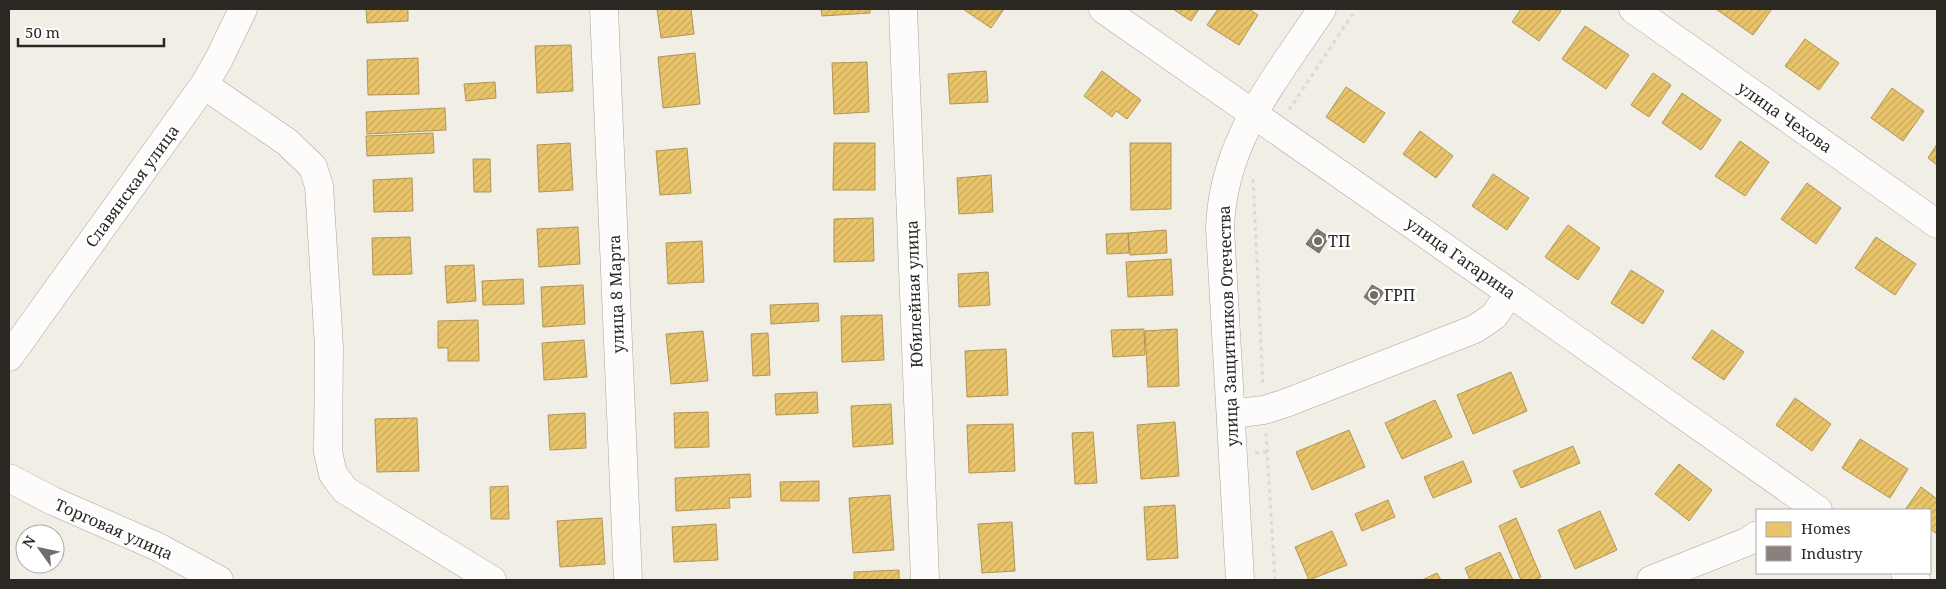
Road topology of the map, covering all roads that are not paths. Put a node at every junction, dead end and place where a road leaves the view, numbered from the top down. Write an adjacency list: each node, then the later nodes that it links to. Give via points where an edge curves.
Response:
1 (243, 9): 7 (street, Славянская улица)
2 (604, 9): 18 (street, улица 8 Марта)
3 (903, 9): 19 (street, Юбилейная улица)
4 (1103, 9): 8 (street, улица Гагарина)
5 (1322, 9): 8 (street, улица Защитников Отечества)
6 (1633, 9): 9 (street, улица Чехова)
7 (204, 85): 11 (street, Славянская улица); 17 (street, via 287,142 313,167 319,186 329,347 328,452 333,474 345,490)
8 (1253, 113): 10 (street, улица Гагарина); 12 (street, улица Защитников Отечества, via 1233,157 1221,207)
9 (1937, 224)
10 (1510, 293): 12 (street, via 1494,316 1475,329 1264,410); 14 (street, улица Гагарина)
11 (9, 357)
12 (1231, 414): 20 (street, улица Защитников Отечества)
13 (9, 478): 16 (street, Торговая улица, via 158,547)
14 (1799, 505)
15 (1756, 536): 21 (street)
16 (217, 580)
17 (492, 580)
18 (628, 580)
19 (924, 580)
20 (1240, 580)
21 (1651, 580)

